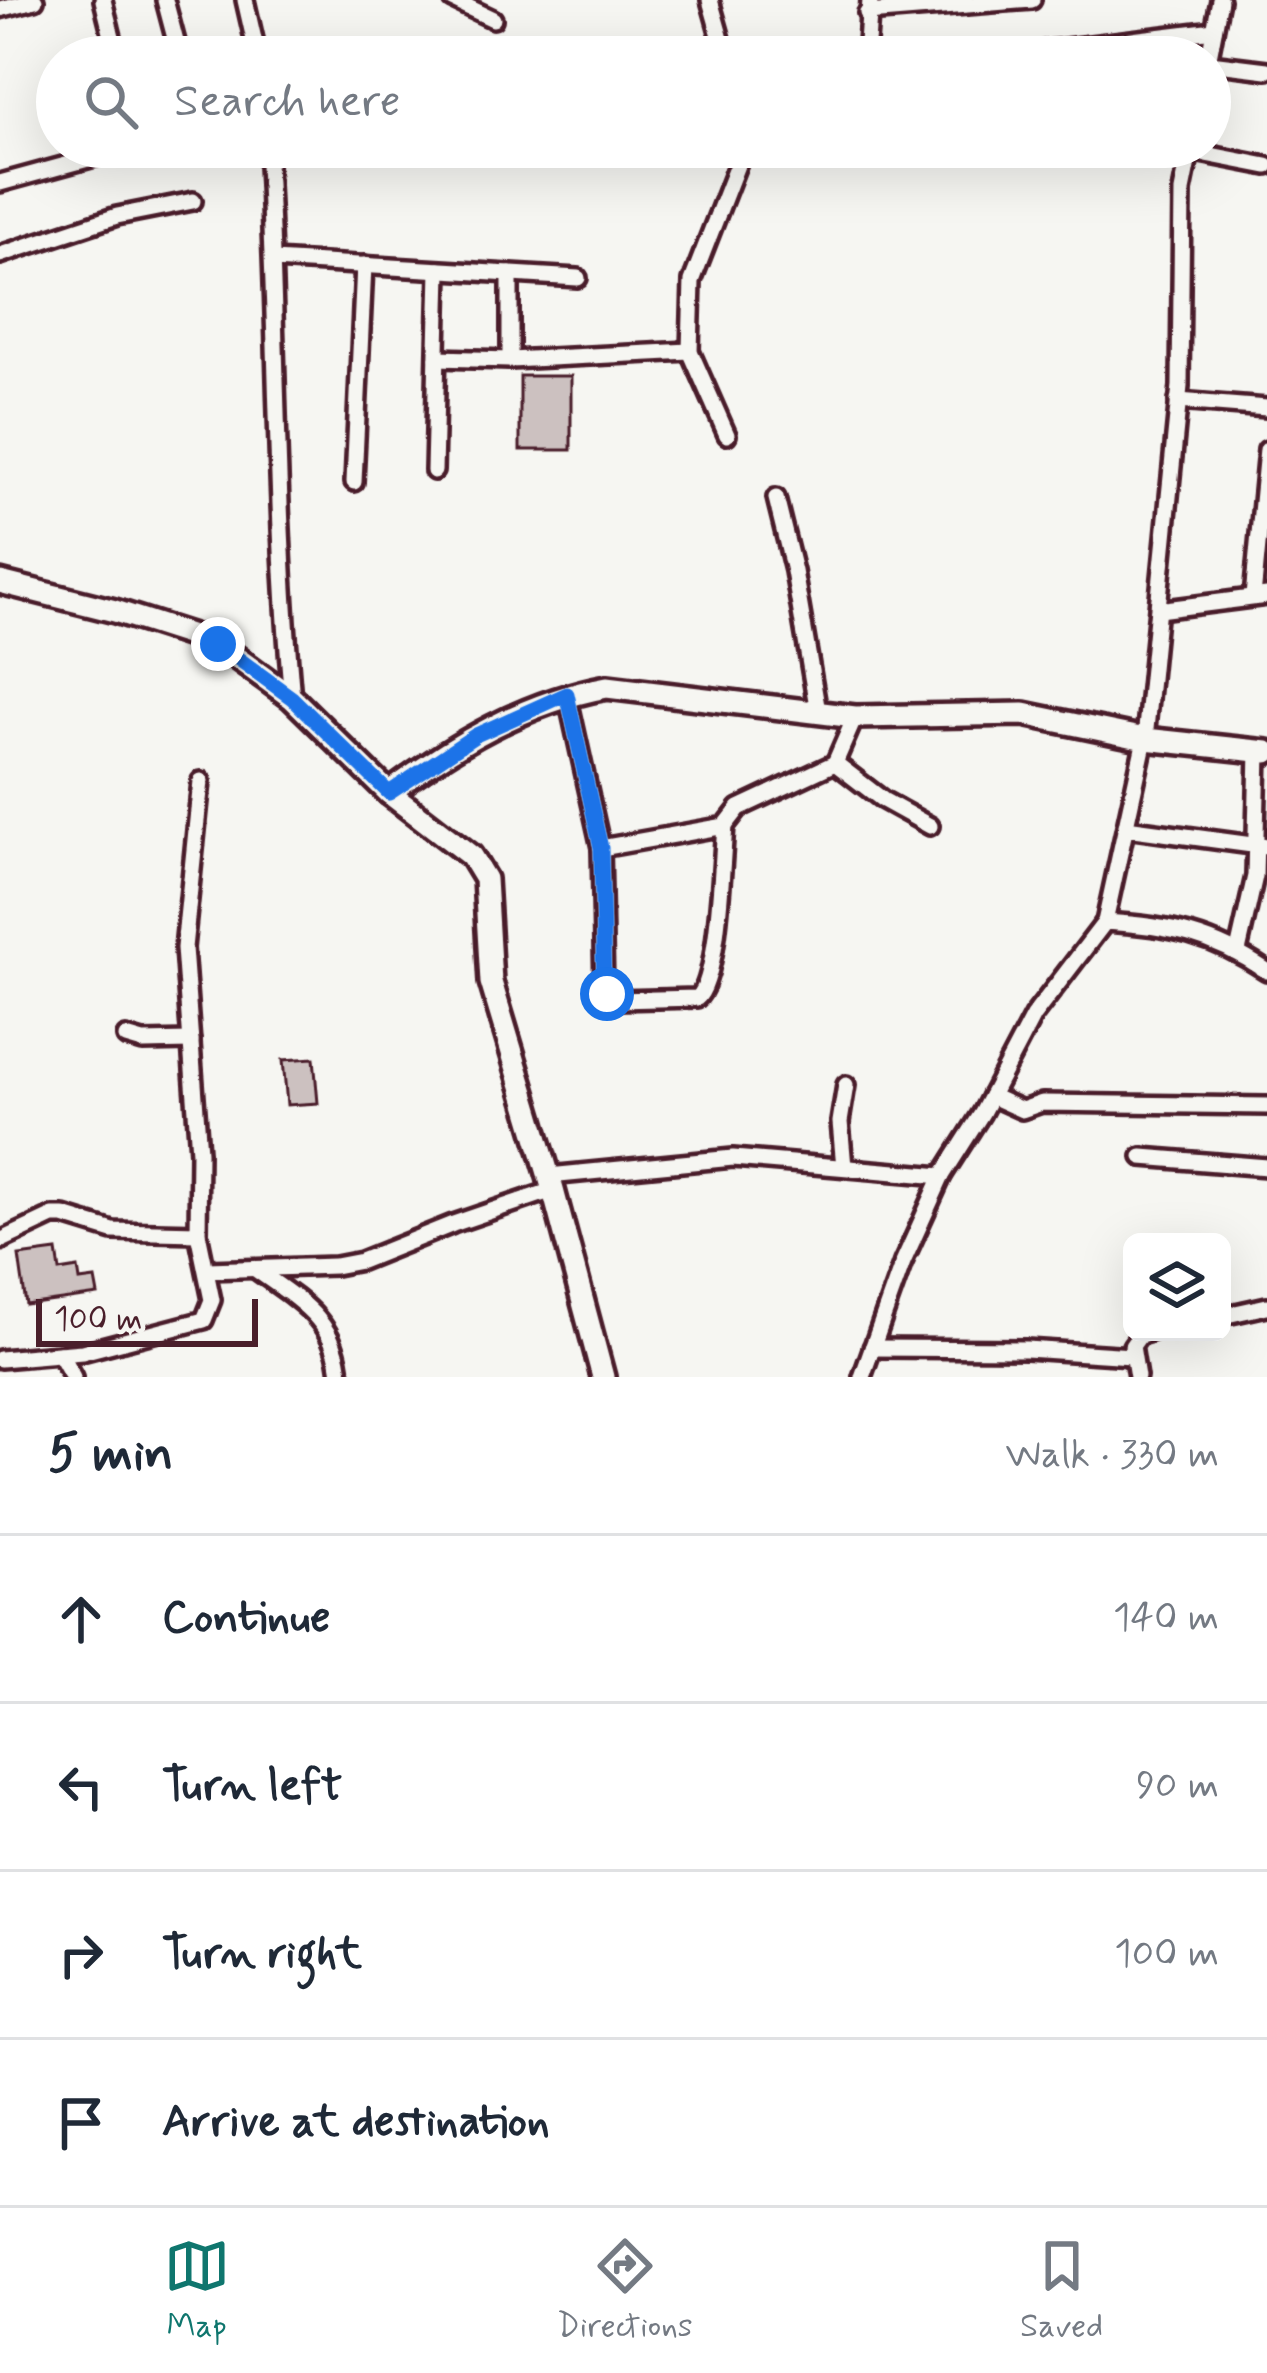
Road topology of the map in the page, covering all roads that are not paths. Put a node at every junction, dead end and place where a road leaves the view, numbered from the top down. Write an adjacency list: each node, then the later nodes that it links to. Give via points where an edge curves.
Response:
1 (103, 0): 13 (street)
2 (165, 0): 14 (street)
3 (245, 0): 15 (street)
4 (453, 0): 11 (street)
5 (710, 0): 16 (street)
6 (1032, 0): 9 (street)
7 (1220, 0): 12 (street)
8 (29, 1): 10 (street)
9 (868, 7)
10 (0, 9)
11 (493, 19)
12 (1214, 30): 17 (street); 18 (street)
13 (112, 36)
14 (174, 36)
15 (253, 36)
16 (720, 36)
17 (1164, 36)
18 (1213, 36)
19 (1231, 64): 20 (street)
20 (1267, 70)
21 (1231, 158): 22 (street)
22 (1267, 166)
23 (55, 168): 27 (street)
24 (268, 168): 30 (street)
25 (735, 168): 35 (street, via 692,281)
26 (1186, 168): 38 (street)
27 (0, 183)
28 (193, 200): 29 (street)
29 (0, 255)
30 (273, 260): 31 (street); 49 (street)
31 (364, 265): 32 (street); 43 (street)
32 (439, 270): 33 (street); 36 (street)
33 (510, 274): 34 (street); 37 (street)
34 (578, 278)
35 (690, 351): 37 (street); 40 (street)
36 (437, 358): 37 (street); 42 (street)
37 (510, 360)
38 (1178, 401): 39 (street); 47 (street)
39 (1267, 408)
40 (728, 435)
41 (1267, 450): 46 (street)
42 (434, 470)
43 (354, 482)
44 (776, 498): 50 (street)
45 (0, 582): 49 (main road, via 218,644)
46 (1260, 596): 47 (street)
47 (1158, 610): 52 (street)
48 (567, 694): 50 (main road, via 607,687); 56 (main road, via 476,735); 61 (street)
49 (292, 698): 56 (main road)
50 (818, 712): 51 (main road)
51 (855, 717): 52 (main road, via 1024,714); 54 (street)
52 (1145, 739): 53 (main road); 59 (street)
53 (1262, 752): 60 (street)
54 (835, 763): 57 (street, via 739,808); 58 (street)
55 (201, 781): 66 (street, via 184,948)
56 (389, 793): 74 (main road, via 480,866 491,982)
57 (725, 826): 61 (street); 61 (street, via 718,920 707,987 697,998 607,994)
58 (930, 826)
59 (1126, 828): 60 (street); 62 (street)
60 (1261, 846): 63 (street)
61 (601, 848)
62 (1106, 922): 63 (street, via 1169,926); 68 (street, via 1033,1016)
63 (1238, 951): 64 (street)
64 (1267, 970)
65 (126, 1037): 66 (street)
66 (191, 1041): 75 (street)
67 (846, 1085): 71 (street)
68 (991, 1096): 69 (street, via 1022,1110 1042,1103); 73 (street)
69 (1267, 1106)
70 (1142, 1157): 72 (street)
71 (844, 1167): 73 (street); 74 (street, via 734,1158)
72 (1267, 1167)
73 (942, 1176): 82 (street)
74 (551, 1183): 77 (street, via 361,1261); 88 (main road)
75 (199, 1233): 76 (street, via 113,1231 53,1216); 78 (street)
76 (0, 1241)
77 (255, 1269): 78 (street); 87 (street, via 327,1328)
78 (208, 1270): 83 (street, via 212,1300 204,1320)
79 (1267, 1306): 80 (street)
80 (1231, 1314)
81 (1135, 1341): 84 (street)
82 (872, 1348): 84 (street); 89 (street)
83 (60, 1354): 85 (street); 86 (street)
84 (1132, 1355): 90 (street)
85 (0, 1359)
86 (73, 1377)
87 (340, 1377)
88 (602, 1377)
89 (862, 1377)
90 (1137, 1377)

